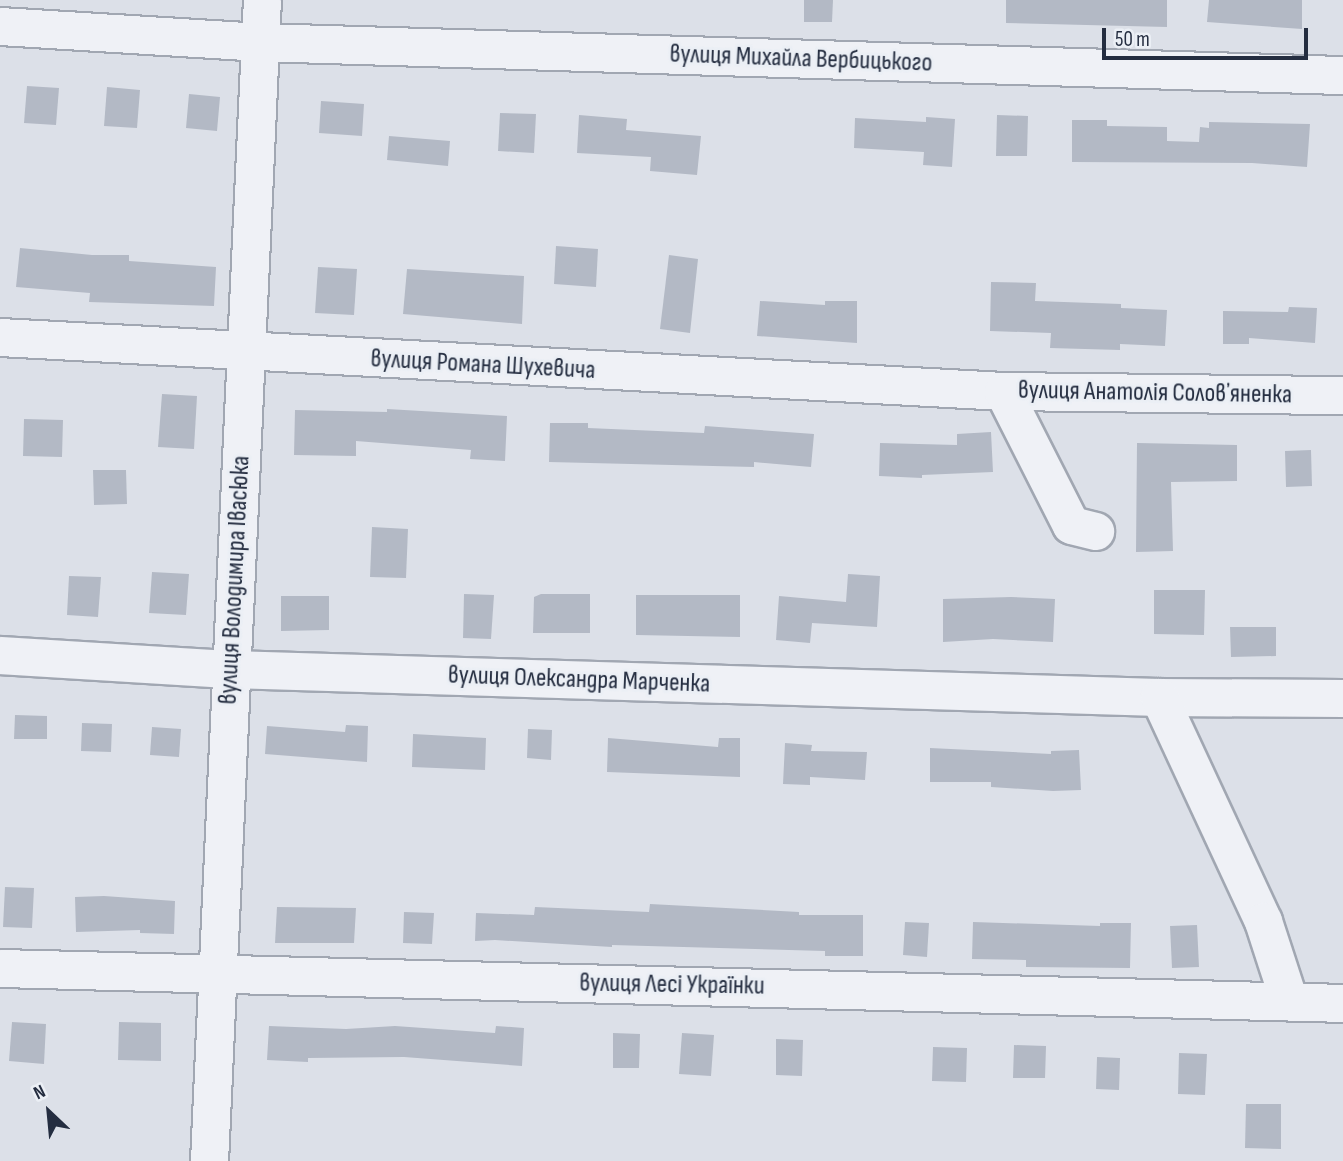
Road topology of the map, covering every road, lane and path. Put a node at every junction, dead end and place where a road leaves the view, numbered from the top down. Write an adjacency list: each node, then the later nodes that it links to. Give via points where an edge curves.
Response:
1 (262, 0): 3 (street, вулиця Володимира Івасюка)
2 (0, 26): 3 (street, вулиця Михайла Вербицького)
3 (260, 42): 4 (street, вулиця Михайла Вербицького); 6 (street, вулиця Володимира Івасюка)
4 (1343, 75)
5 (0, 337): 6 (street, вулиця Романа Шухевича)
6 (248, 353): 7 (street, вулиця Романа Шухевича); 12 (street, вулиця Володимира Івасюка)
7 (967, 390): 8 (street, вулиця Анатолія Соловʼяненка)
8 (1003, 391): 9 (street, вулиця Анатолія Соловʼяненка); 10 (street, via 1071,525)
9 (1343, 396)
10 (1095, 531)
11 (0, 655): 12 (street, вулиця Олександра Марченка)
12 (230, 669): 13 (street, вулиця Олександра Марченка); 16 (street, вулиця Володимира Івасюка)
13 (1159, 697): 14 (street, вулиця Олександра Марченка); 17 (street, via 1263,920)
14 (1343, 698)
15 (0, 968): 16 (street, вулиця Лесі Українки)
16 (216, 974): 17 (street, вулиця Лесі Українки); 19 (street, вулиця Володимира Івасюка)
17 (1289, 1001): 18 (street, вулиця Лесі Українки)
18 (1343, 1003)
19 (209, 1161)

